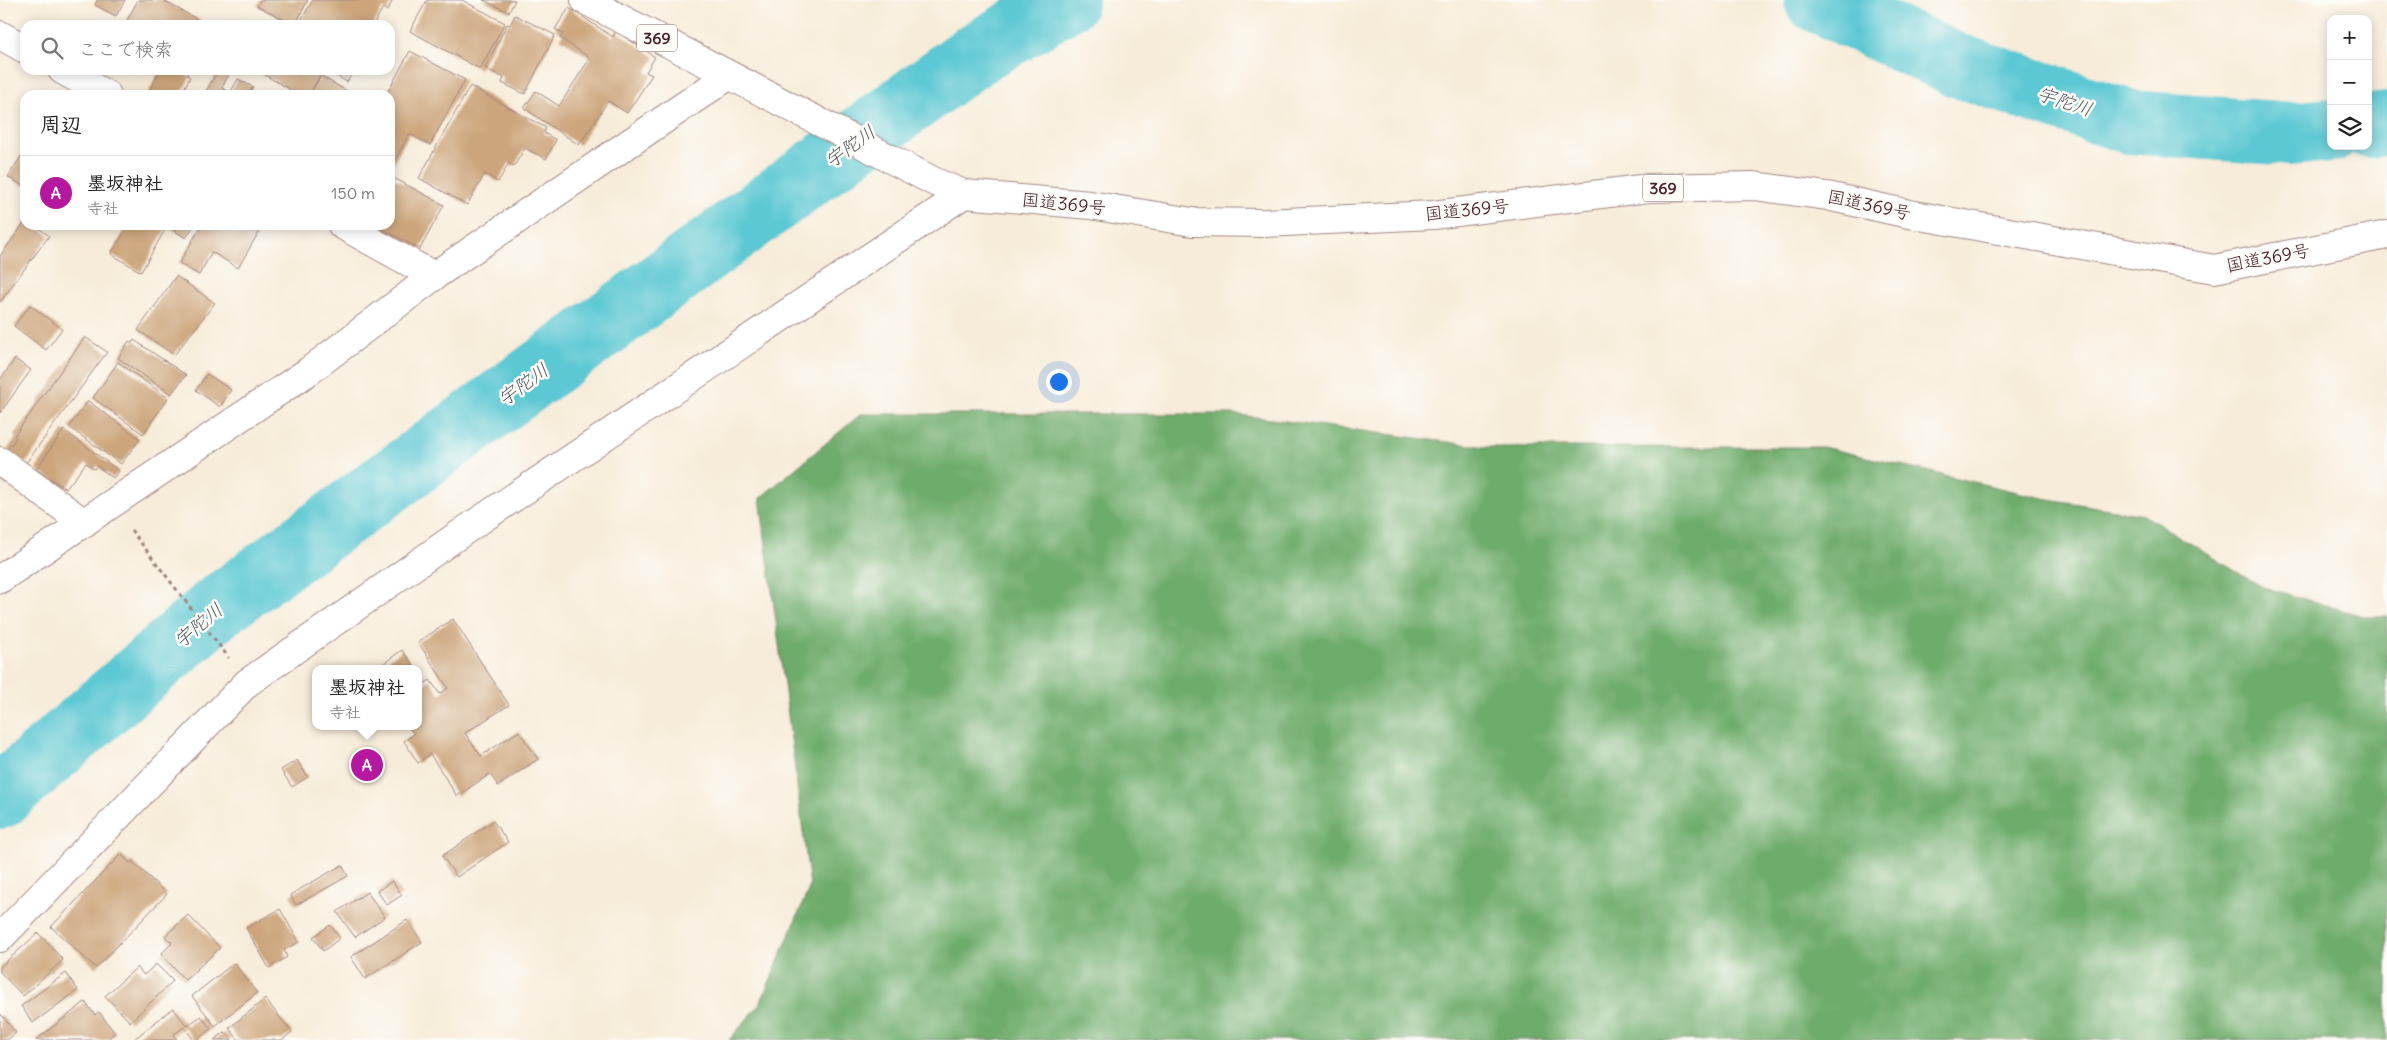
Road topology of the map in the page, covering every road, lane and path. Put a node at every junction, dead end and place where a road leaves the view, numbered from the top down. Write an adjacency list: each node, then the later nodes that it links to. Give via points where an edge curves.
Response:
1 (585, 0): 5 (main road, 国道369号 / 369)
2 (0, 35): 3 (main road)
3 (20, 46)
4 (71, 75): 6 (main road)
5 (728, 76): 7 (main road, 国道369号 / 369); 10 (main road)
6 (99, 90)
7 (964, 194): 9 (main road, 国道369号 / 369, via 1090,205 1192,222 1264,223 1433,214 1648,188 1754,186 1827,196 1908,214 2214,269); 15 (main road, via 468,529)
8 (351, 230): 10 (main road)
9 (2387, 235)
10 (434, 276): 12 (main road, via 309,371)
11 (0, 461): 13 (main road)
12 (112, 504): 13 (main road); 15 (path)
13 (84, 523): 14 (main road)
14 (0, 579)
15 (247, 683): 16 (main road)
16 (0, 938)

